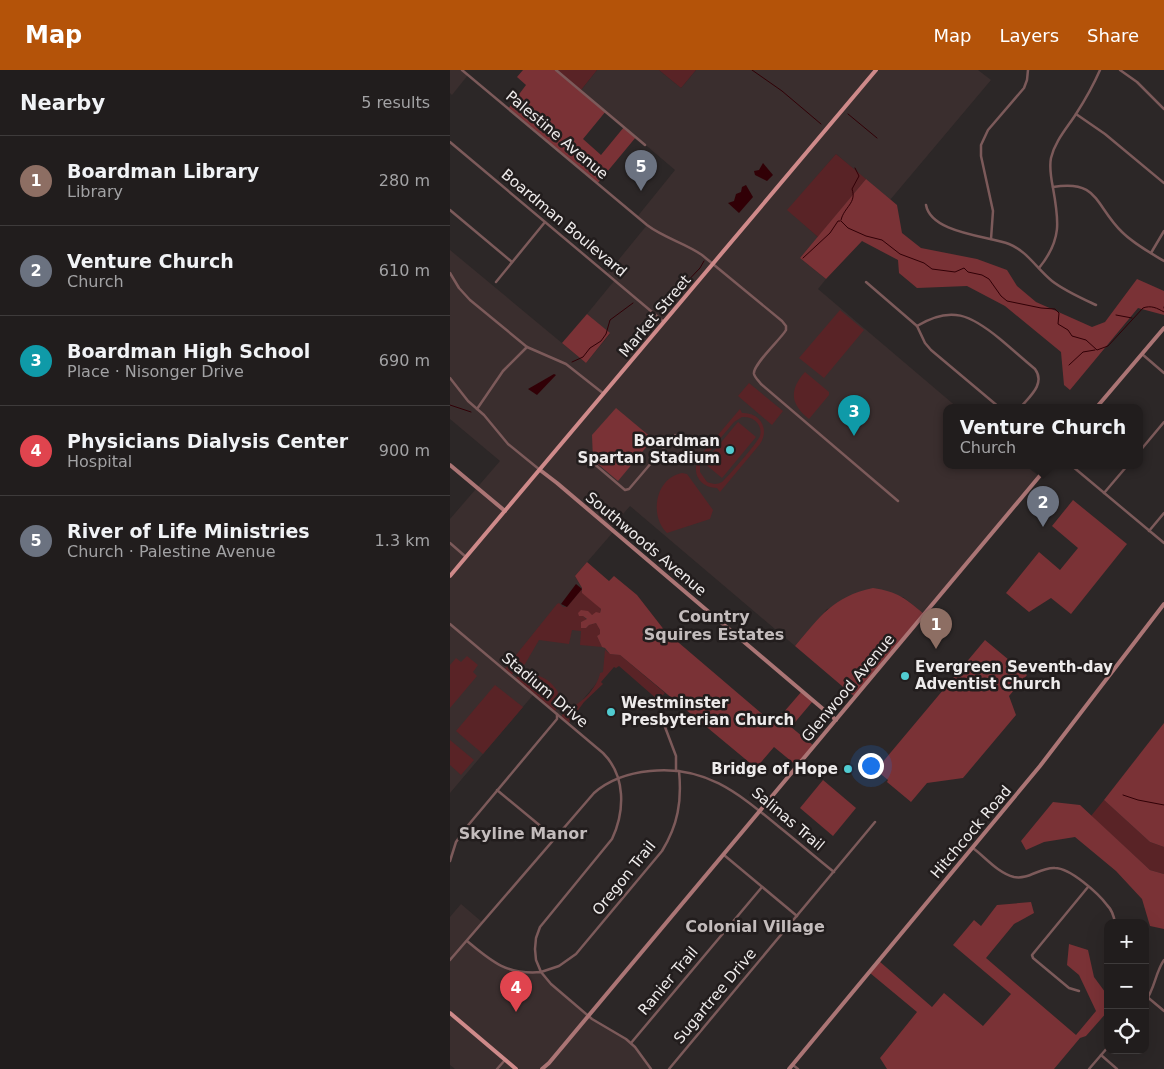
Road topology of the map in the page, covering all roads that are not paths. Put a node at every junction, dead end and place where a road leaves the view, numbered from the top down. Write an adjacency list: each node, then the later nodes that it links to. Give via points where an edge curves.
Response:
1 (462, 70): 21 (street, Palestine Avenue, via 647,225 693,249)
2 (556, 70): 10 (street)
3 (876, 70): 21 (main road, Market Street)
4 (1028, 70): 17 (street, via 1024,88 988,130 981,145 980,156 993,211)
5 (1100, 70): 8 (street)
6 (1120, 70): 7 (street)
7 (1164, 109)
8 (1076, 114): 11 (street); 12 (street, via 1052,154)
9 (450, 142): 15 (street, Boardman Boulevard)
10 (645, 145)
11 (1164, 183)
12 (1053, 187): 18 (street, via 1072,185 1088,190 1122,232); 22 (street, via 1058,232 1052,249)
13 (926, 205): 17 (street, via 929,214 944,225)
14 (450, 210): 20 (street)
15 (545, 222): 20 (street); 27 (street, Boardman Boulevard)
16 (1164, 231): 18 (street)
17 (991, 239): 22 (street, via 1018,249)
18 (1151, 253): 19 (street)
19 (1164, 261)
20 (512, 262): 24 (street)
21 (713, 264): 27 (main road, Market Street); 49 (street, Palestine Avenue, via 787,328 755,370 756,379)
22 (1039, 268): 26 (street, via 1060,286)
23 (450, 273): 30 (street, via 470,300)
24 (496, 282)
25 (866, 282): 28 (street)
26 (1096, 305)
27 (664, 322): 34 (main road, Market Street)
28 (917, 326): 35 (street, via 931,350); 36 (street, via 933,317 950,314 970,318 984,326 1038,374 1038,385)
29 (1164, 328): 31 (street)
30 (527, 347): 34 (street, via 566,364); 38 (street, via 503,371)
31 (1142, 354): 32 (street); 37 (street)
32 (1164, 374)
33 (450, 378): 38 (street, Southwoods Avenue)
34 (604, 394): 47 (main road, Market Street)
35 (995, 404)
36 (1023, 404)
37 (1099, 404)
38 (477, 409): 47 (street, Southwoods Avenue, via 508,444)
39 (1164, 422): 41 (street)
40 (674, 435): 42 (street, via 625,490)
41 (1143, 447)
42 (585, 456)
43 (450, 465): 50 (street)
44 (1045, 469): 60 (street, Glenwood Avenue)
45 (1076, 469): 48 (street)
46 (1125, 469): 48 (street)
47 (540, 470): 50 (main road, Market Street); 60 (street, Southwoods Avenue)
48 (1104, 493): 52 (street)
49 (898, 501)
50 (505, 511): 55 (main road, Market Street)
51 (1164, 513): 52 (street)
52 (1149, 531): 54 (street)
53 (450, 543): 55 (street)
54 (1164, 543)
55 (466, 557): 56 (main road, Market Street)
56 (450, 576)
57 (1164, 604): 68 (street, Hitchcock Road)
58 (450, 624): 59 (street, Stadium Drive)
59 (557, 714): 63 (street, Stadium Drive, via 607,758); 64 (street, via 557,719)
60 (836, 720): 65 (street, Glenwood Avenue)
61 (666, 728): 62 (street, Oregon Trail)
62 (678, 771): 63 (street, Salinas Trail, via 643,772); 65 (street, Salinas Trail, via 724,785); 79 (street, Oregon Trail, via 678,812 662,851 576,954 559,966)
63 (618, 778): 67 (street, Salinas Trail, via 594,793); 79 (street, via 622,804 616,830 606,847 540,927 535,950)
64 (497, 790): 67 (street); 70 (street, via 459,836)
65 (760, 811): 69 (street, Glenwood Avenue); 71 (street, Salinas Trail)
66 (875, 822): 71 (street, Sugartree Drive)
67 (555, 838): 76 (street, Salinas Trail)
68 (974, 848): 73 (street, via 1009,875 1023,877 1056,868 1070,873); 91 (street, Hitchcock Road)
69 (724, 855): 72 (street); 85 (street, Glenwood Avenue)
70 (450, 861)
71 (834, 872): 74 (street, Sugartree Drive)
72 (762, 887): 74 (street); 86 (street, Ranier Trail)
73 (1088, 888): 75 (street, via 1108,906); 80 (street, via 1032,955 1069,988)
74 (797, 916): 97 (street, Sugartree Drive)
75 (1114, 919)
76 (467, 941): 77 (street, Salinas Trail); 79 (street, via 503,968)
77 (450, 960)
78 (1164, 960): 81 (street)
79 (541, 972): 85 (street)
80 (1079, 991)
81 (1149, 996)
82 (1149, 999): 83 (street)
83 (1164, 1011)
84 (450, 1013): 89 (main road)
85 (588, 1016): 86 (street); 90 (street, Glenwood Avenue)
86 (631, 1043): 96 (street)
87 (1104, 1052): 88 (street)
88 (1101, 1055): 100 (street); 101 (street)
89 (505, 1060): 92 (street); 93 (main road)
90 (549, 1063): 94 (street, Glenwood Avenue); 95 (street)
91 (793, 1065): 98 (street, Hitchcock Road); 99 (street)
92 (497, 1069)
93 (516, 1069)
94 (542, 1069)
95 (548, 1069)
96 (651, 1069)
97 (669, 1069)
98 (789, 1069)
99 (798, 1069)
100 (1089, 1069)
101 (1117, 1069)

